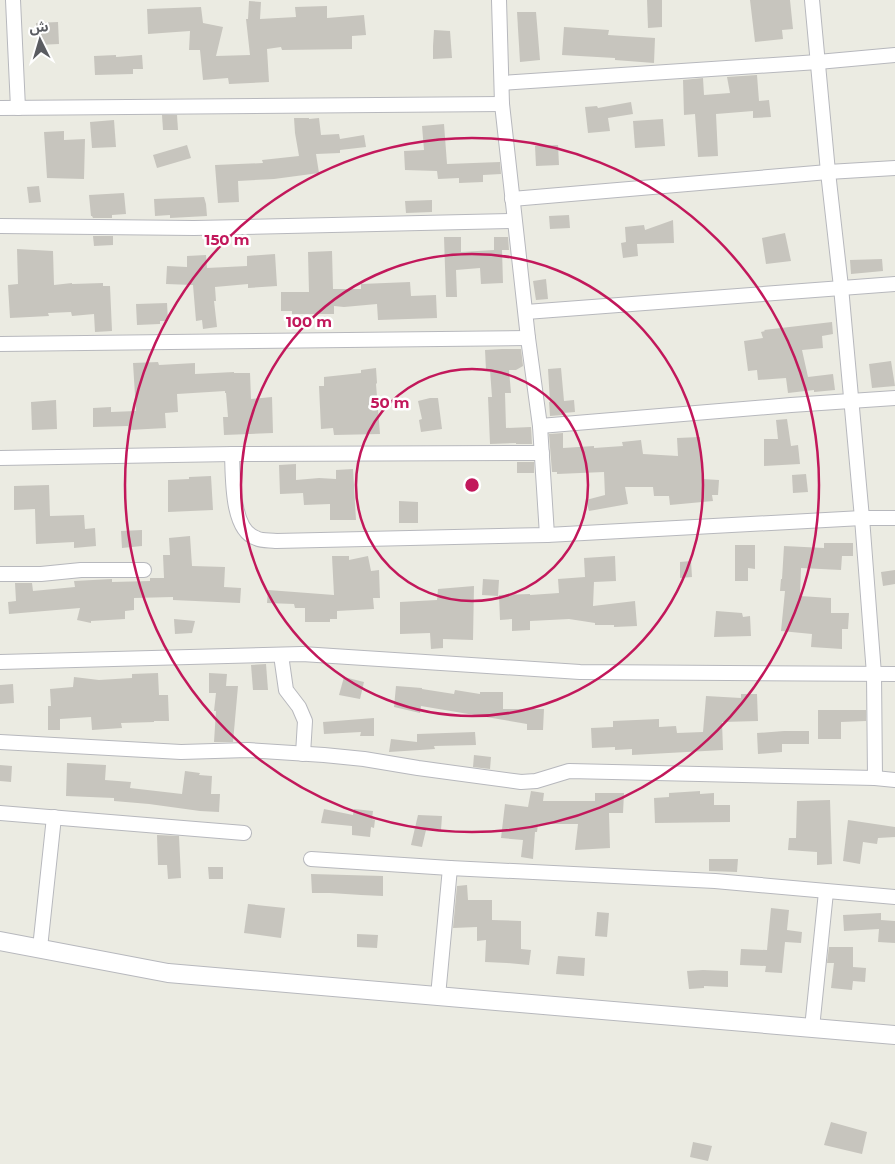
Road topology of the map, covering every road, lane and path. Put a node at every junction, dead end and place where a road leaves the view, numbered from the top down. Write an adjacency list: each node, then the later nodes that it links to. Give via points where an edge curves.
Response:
1 (14, 0): 9 (street)
2 (499, 0): 6 (street)
3 (812, 0): 5 (street)
4 (895, 55): 5 (street)
5 (818, 62): 6 (street); 11 (street)
6 (502, 83): 7 (street)
7 (502, 104): 9 (street); 12 (street)
8 (0, 108): 9 (street)
9 (18, 108)
10 (895, 168): 11 (street)
11 (828, 172): 12 (street); 16 (street)
12 (512, 199): 13 (street)
13 (514, 220): 14 (street, via 194,228); 17 (street)
14 (0, 226)
15 (895, 284): 16 (street)
16 (841, 287): 17 (street); 21 (street)
17 (526, 312): 18 (street)
18 (528, 338): 19 (street); 22 (street)
19 (0, 344)
20 (895, 398): 21 (street)
21 (851, 401): 22 (street); 26 (street)
22 (540, 426): 23 (street)
23 (542, 453): 24 (street); 28 (street)
24 (232, 454): 25 (street); 28 (street, via 234,494 242,527 255,538 276,541)
25 (0, 458)
26 (862, 518): 27 (street); 28 (street); 33 (street)
27 (895, 518)
28 (547, 535)
29 (144, 570): 30 (street)
30 (0, 574)
31 (280, 655): 32 (street); 33 (street, via 580,672); 36 (street, via 286,690 305,721)
32 (0, 662)
33 (874, 674): 34 (street); 37 (street)
34 (895, 674)
35 (0, 742): 36 (street, via 181,752 248,750)
36 (303, 754): 37 (street, via 364,759 522,782 568,771)
37 (875, 778): 38 (street)
38 (895, 780)
39 (0, 814): 40 (street)
40 (54, 817): 41 (street); 47 (street)
41 (244, 833)
42 (311, 859): 43 (street)
43 (450, 868): 44 (street, via 714,882); 48 (street)
44 (826, 892): 45 (street); 49 (street)
45 (895, 897)
46 (0, 941): 47 (street)
47 (40, 948): 48 (street, via 168,973)
48 (438, 996): 49 (street)
49 (812, 1028): 50 (street)
50 (895, 1035)

